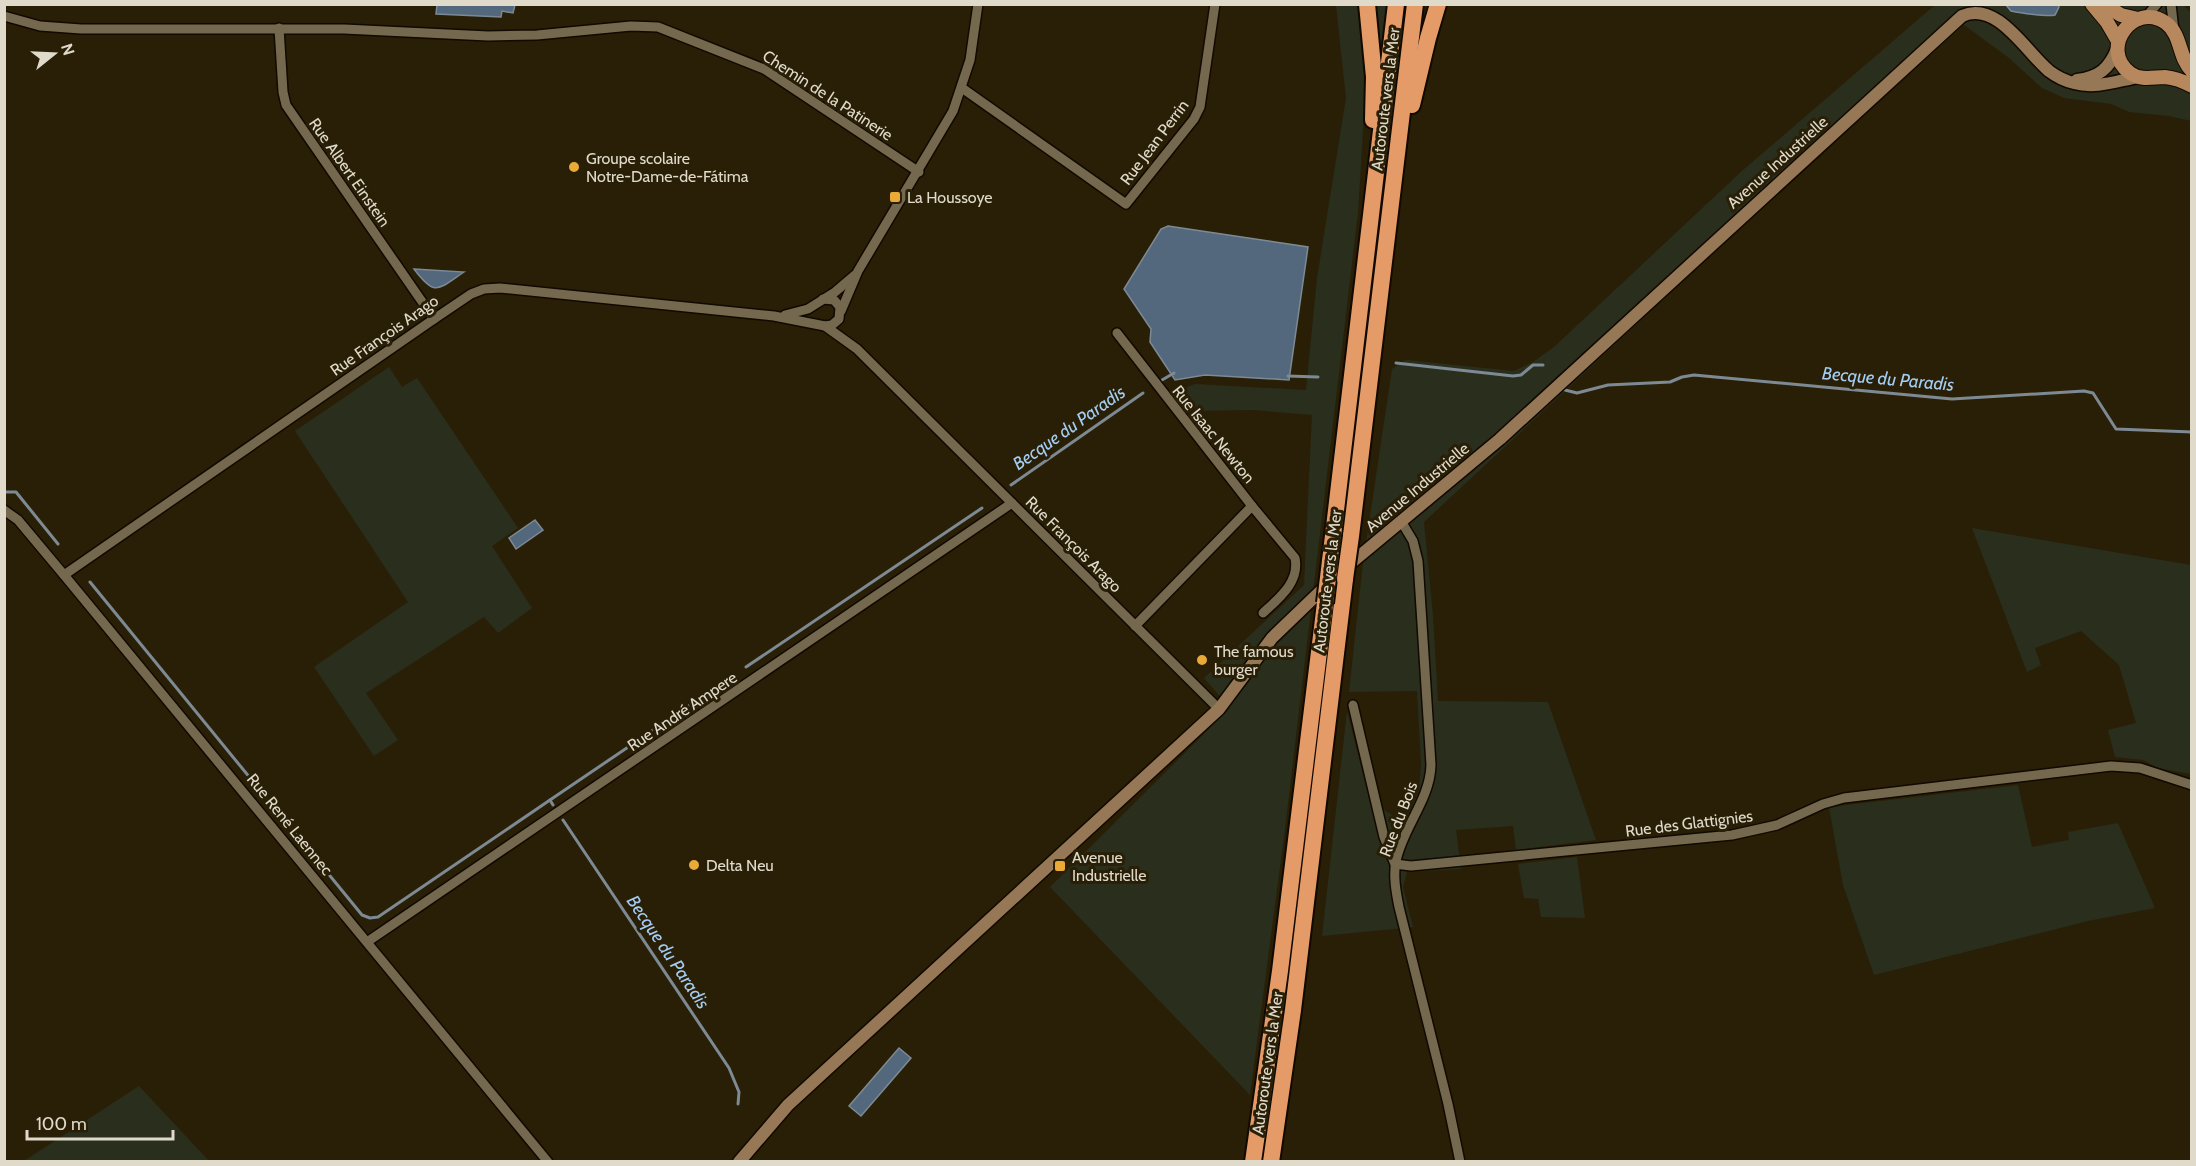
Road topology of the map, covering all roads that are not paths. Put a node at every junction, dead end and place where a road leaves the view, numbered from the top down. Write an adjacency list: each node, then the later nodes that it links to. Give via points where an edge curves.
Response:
1 (978, 4): 21 (street)
2 (1215, 4): 21 (street, Rue Jean Perrin, via 1200,107 1126,204)
3 (1367, 4): 24 (highway, via 1374,77)
4 (1396, 4): 24 (highway)
5 (1415, 4): 22 (highway, Autoroute vers la Mer)
6 (1438, 4): 22 (highway, via 1408,132)
7 (2092, 4): 15 (main road, via 2109,25)
8 (2103, 4): 12 (main road, via 2121,15)
9 (2157, 4): 12 (street)
10 (2171, 4): 14 (street)
11 (4, 16): 13 (street, Chemin de la Patinerie, via 40,26 81,29)
12 (2142, 18): 14 (main road, via 2161,20 2171,27); 15 (main road, via 2125,27)
13 (279, 28): 23 (street, Chemin de la Patinerie, via 488,36 631,26 663,28 765,69); 29 (street, Rue Albert Einstein, via 286,105)
14 (2177, 39): 16 (main road, via 2184,62); 18 (main road, via 2177,57 2171,68)
15 (2117, 45): 17 (main road, via 2124,68); 19 (street, via 2110,64 2099,74)
16 (2192, 71)
17 (2138, 77): 18 (main road); 19 (street, Avenue Industrielle, via 2096,86)
18 (2154, 78): 20 (main road, via 2177,79)
19 (2064, 80): 36 (street, Avenue Industrielle, via 2049,71 1992,16 1975,12 1960,17 1500,439)
20 (2192, 86)
21 (962, 88): 23 (street, via 949,120)
22 (1398, 147): 48 (highway, Autoroute vers la Mer, bridge)
23 (919, 172): 25 (street)
24 (1372, 212): 47 (highway, bridge, via 1277,992)
25 (858, 271): 26 (street, Rue François Arago); 27 (street)
26 (820, 300): 27 (street, via 834,300); 28 (street, Rue François Arago, via 799,313); 30 (street, via 814,315)
27 (841, 314): 30 (street, via 835,324); 32 (street, Rue François Arago, via 845,333)
28 (774, 316): 29 (street, Rue François Arago, via 491,288 471,294); 30 (street, Rue François Arago)
29 (434, 319): 37 (street, Rue François Arago)
30 (823, 325): 32 (street, Rue François Arago)
31 (1116, 333): 34 (street, Rue Isaac Newton)
32 (856, 350): 33 (street, Rue François Arago)
33 (1012, 503): 39 (street, Rue François Arago); 44 (street, Rue André Ampere)
34 (1252, 506): 38 (street, via 1295,558 1297,568 1282,595); 39 (street, Rue Isaac Newton)
35 (4, 510): 37 (street, Rue René Laennec, via 18,520)
36 (1401, 521): 41 (street, Avenue Industrielle, via 1288,621); 43 (street, Rue du Bois, via 1413,541 1418,561 1431,765 1427,789)
37 (64, 575): 44 (street, Rue René Laennec)
38 (1263, 613)
39 (1135, 626): 41 (street, Rue François Arago)
40 (1353, 705): 43 (street, via 1384,837)
41 (1219, 709): 46 (street, Avenue Industrielle, via 788,1106)
42 (2192, 785): 43 (street, Rue des Glattignies, via 2140,768 2110,766 1844,798 1777,825 1732,835 1411,866)
43 (1395, 864): 49 (street, Rue du Bois, via 1397,898)
44 (367, 942): 45 (street, Rue René Laennec)
45 (548, 1161)
46 (739, 1161)
47 (1252, 1161)
48 (1271, 1161)
49 (1460, 1161)

